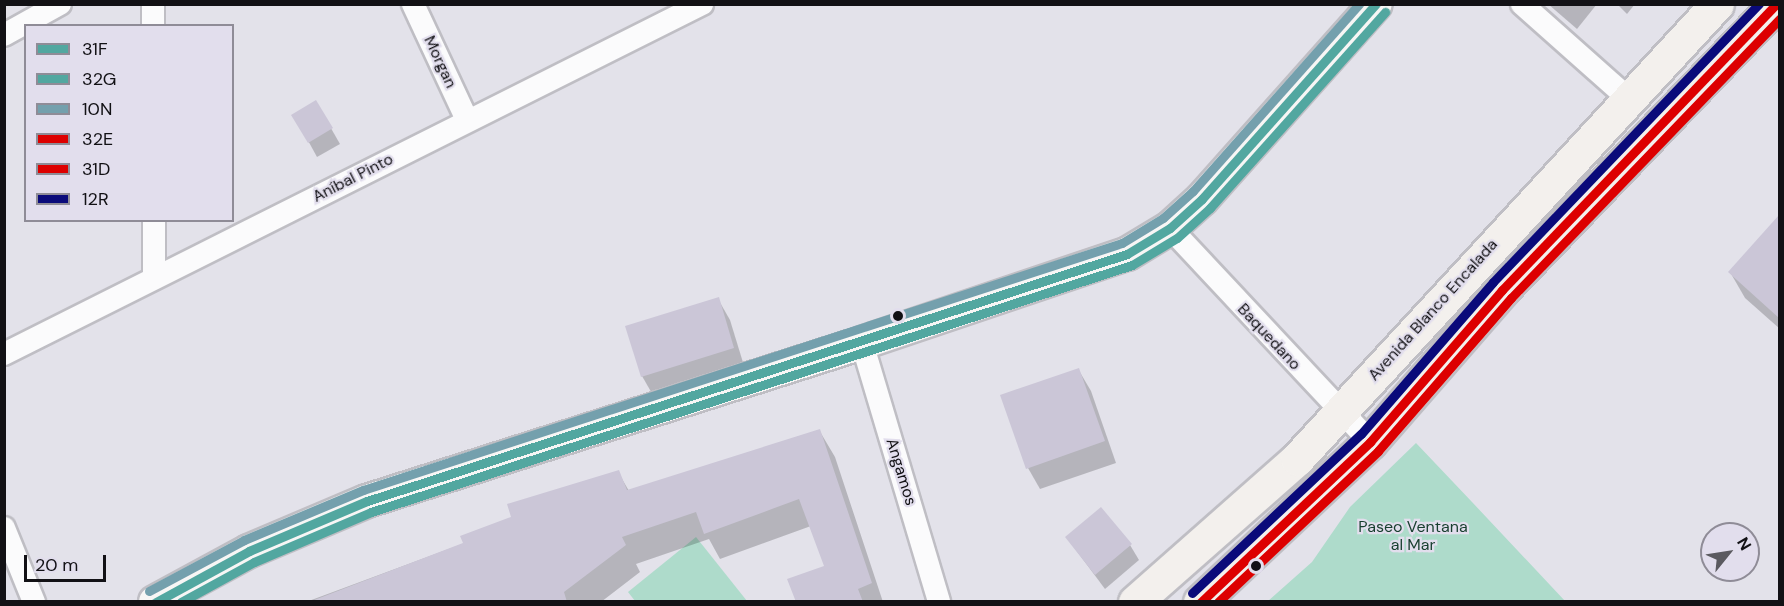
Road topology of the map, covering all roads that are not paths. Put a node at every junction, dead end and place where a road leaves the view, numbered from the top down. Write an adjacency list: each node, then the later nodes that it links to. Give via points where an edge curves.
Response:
1 (60, 4): 10 (street)
2 (153, 4): 9 (street)
3 (413, 4): 12 (street, Morgan)
4 (702, 4): 12 (street, Aníbal Pinto)
5 (1376, 4): 14 (main road, via 1202,199)
6 (1522, 4): 11 (street)
7 (1717, 4): 11 (main road, Avenida Blanco Encalada)
8 (1776, 4): 19 (main road, via 1533,256)
9 (153, 24)
10 (4, 35)
11 (1630, 100): 18 (main road, Avenida Blanco Encalada)
12 (467, 120): 15 (street, Aníbal Pinto)
13 (153, 222): 15 (street)
14 (1170, 228): 16 (main road, via 1147,244 1105,263); 18 (street, Baquedano)
15 (154, 278): 17 (street, Aníbal Pinto)
16 (862, 343): 22 (main road, via 367,501 249,551); 23 (street, Angamos)
17 (4, 354)
18 (1340, 414): 19 (street, Baquedano); 24 (main road, Avenida Blanco Encalada, via 1256,497)
19 (1370, 442): 25 (main road)
20 (4, 528): 21 (street)
21 (34, 602)
22 (155, 602)
23 (939, 602)
24 (1135, 602)
25 (1200, 602)

